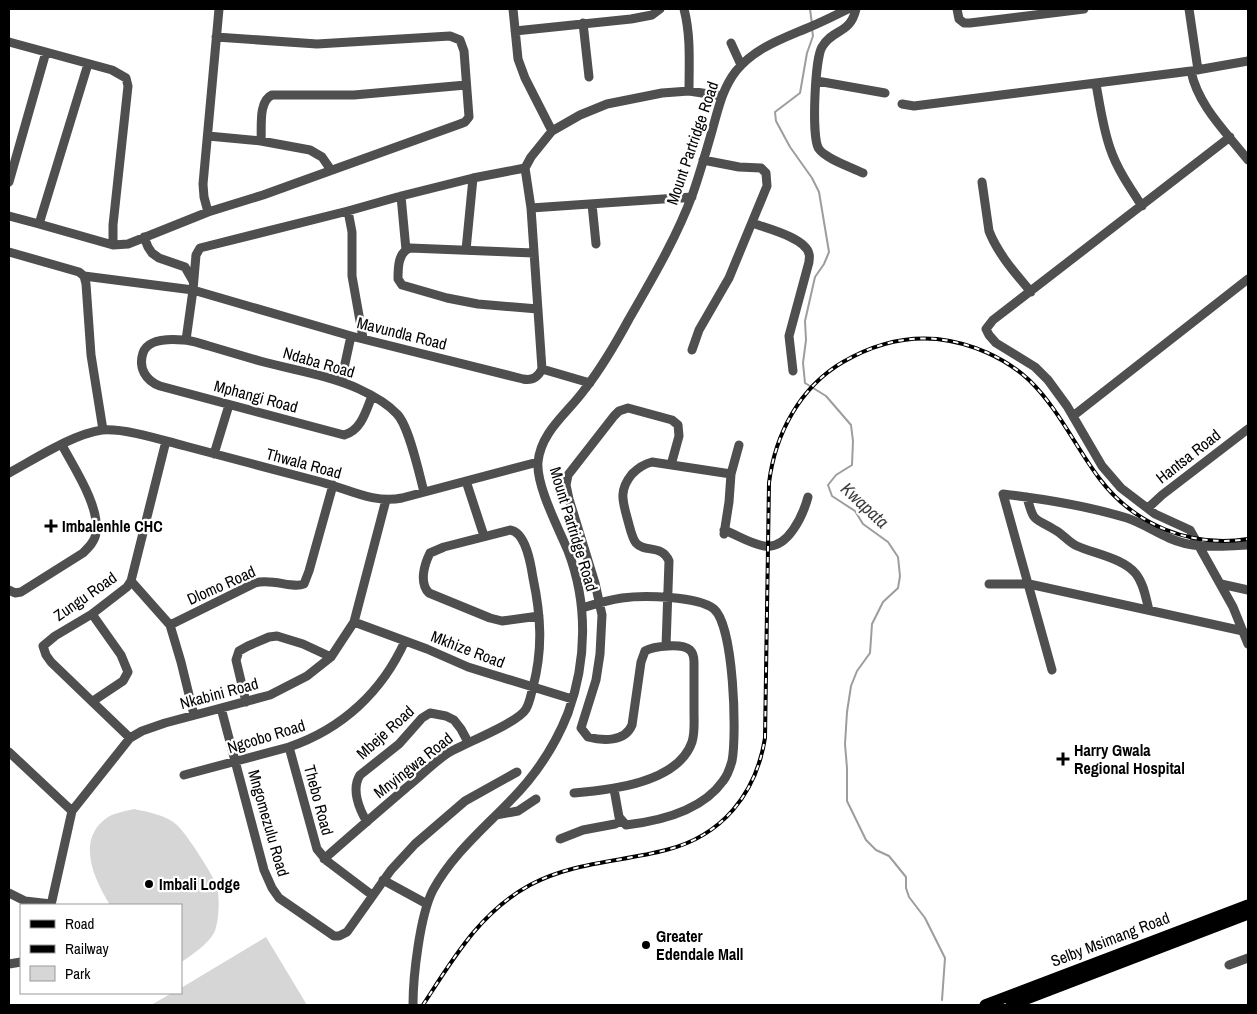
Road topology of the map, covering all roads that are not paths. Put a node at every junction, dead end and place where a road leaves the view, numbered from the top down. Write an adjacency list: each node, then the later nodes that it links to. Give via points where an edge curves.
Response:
1 (219, 9): 12 (street)
2 (513, 9): 11 (street)
3 (660, 9): 10 (street, via 652,15)
4 (684, 9): 24 (street, via 689,40)
5 (848, 9): 18 (street, Mount Partridge Road, via 765,46)
6 (856, 9): 21 (street, via 850,24 827,40 819,52)
7 (957, 9): 8 (street, via 959,19 970,23)
8 (1084, 9)
9 (1189, 9): 19 (street)
10 (584, 23): 11 (street); 20 (street)
11 (514, 31): 28 (street, via 518,59)
12 (216, 36): 23 (street, via 317,44 450,36 460,40 464,51); 29 (street)
13 (9, 42): 15 (street)
14 (731, 43): 18 (street)
15 (46, 52): 17 (street); 38 (street)
16 (1248, 61): 19 (street)
17 (88, 64): 49 (street); 52 (street, via 123,75 127,81)
18 (741, 65): 26 (street, Mount Partridge Road)
19 (1194, 71): 22 (street); 30 (street, via 1193,81 1202,99)
20 (589, 76)
21 (817, 82): 25 (street); 36 (street, via 814,102 818,148)
22 (1096, 84): 27 (street, via 914,106); 43 (street, via 1110,149)
23 (466, 85): 31 (street, via 354,94 272,95 264,103); 35 (street, via 469,117 466,122)
24 (689, 91): 26 (street); 28 (street, via 607,104)
25 (885, 93)
26 (722, 96): 32 (street, Mount Partridge Road)
27 (902, 104)
28 (552, 131): 34 (street)
29 (208, 136): 31 (street); 46 (street, via 203,184)
30 (1230, 137): 33 (street); 43 (street)
31 (261, 141): 35 (street, via 310,150 322,157)
32 (704, 160): 41 (street, Mount Partridge Road); 48 (street, via 764,170 767,186)
33 (1248, 160)
34 (525, 168): 37 (street); 44 (street)
35 (331, 170): 46 (street)
36 (863, 173)
37 (473, 178): 40 (street); 54 (street)
38 (9, 182)
39 (982, 182): 60 (street, via 991,238)
40 (402, 196): 45 (street); 53 (street)
41 (692, 197): 42 (street); 70 (street, Mount Partridge Road, via 663,259)
42 (592, 204): 44 (street); 51 (street)
43 (1142, 206): 60 (street)
44 (531, 208): 56 (street)
45 (348, 211): 59 (street, via 200,248 196,255); 63 (street, via 352,232 352,276)
46 (208, 212): 50 (street)
47 (9, 216): 49 (street)
48 (752, 223): 66 (street, via 729,278 699,330); 68 (street, via 794,238 803,243 810,254 789,336)
49 (39, 224): 52 (street)
50 (144, 237): 52 (street, via 128,244); 59 (street, via 152,253 185,268)
51 (596, 244)
52 (113, 245)
53 (406, 250): 54 (street); 61 (street, via 401,255 398,273 402,285 478,304)
54 (466, 250): 56 (street)
55 (9, 252): 57 (street, Mavundla Road)
56 (534, 253): 61 (street)
57 (84, 276): 59 (street, Mavundla Road); 75 (street, via 91,355)
58 (1248, 279): 73 (street)
59 (193, 286): 62 (street, Mavundla Road); 64 (street)
60 (1031, 292): 73 (street, via 989,324 987,332 996,343 1041,372)
61 (538, 309): 67 (street)
62 (351, 336): 63 (street, Mavundla Road); 69 (street)
63 (362, 338): 67 (street, Mavundla Road, via 529,380 536,377)
64 (186, 340): 65 (street, Ndaba Road, via 158,341); 69 (street, Ndaba Road)
65 (147, 346): 72 (street, Mphangi Road, via 142,366 151,383)
66 (692, 350)
67 (542, 368): 70 (street)
68 (793, 371)
69 (341, 382): 71 (street, Ndaba Road)
70 (590, 383): 80 (street, Mount Partridge Road, via 549,432)
71 (372, 396): 72 (street, Mphangi Road, via 358,426 344,435); 86 (street, Ndaba Road, via 401,418)
72 (229, 404): 79 (street)
73 (1073, 416): 90 (street, via 1112,479 1129,496)
74 (1248, 428): 90 (street, Hantsa Road)
75 (103, 430): 76 (street, Thwala Road); 77 (street, Thwala Road)
76 (166, 441): 79 (street, Thwala Road); 94 (street, Zungu Road)
77 (62, 445): 82 (street, Thwala Road); 98 (street, via 92,504 96,533 84,552 21,592)
78 (739, 445): 83 (street)
79 (214, 454): 85 (street, Thwala Road)
80 (538, 462): 84 (street, Thwala Road); 102 (street, Mount Partridge Road, via 552,515 569,554)
81 (671, 465): 83 (street); 100 (street, via 652,462 640,467 624,485 622,496 636,543 668,558); 101 (street, via 679,436 678,425 672,420 628,408 614,416 568,475 569,499)
82 (9, 473)
83 (731, 474): 87 (street, via 724,532 764,546 776,545 787,536)
84 (466, 481): 86 (street, Thwala Road); 91 (street)
85 (333, 486): 89 (street, Thwala Road); 107 (street, Dlomo Road, via 304,584 255,583)
86 (424, 492): 89 (street, Thwala Road)
87 (808, 497)
88 (1027, 497): 93 (street, via 1129,519 1170,539); 96 (street, via 1003,494); 103 (street, via 1036,521 1058,531 1077,546 1132,570 1140,580)
89 (386, 500): 106 (street, Nkabini Road)
90 (1148, 508): 93 (street, via 1187,528)
91 (484, 536): 105 (street, Mnyingwa Road, via 510,530 517,532 525,544); 105 (street, via 430,553 423,579 424,588 436,596 502,621)
92 (1248, 545): 93 (street)
93 (1198, 546): 97 (street)
94 (131, 581): 104 (street, Zungu Road); 107 (street)
95 (989, 584): 96 (street)
96 (1029, 584): 103 (street); 113 (street)
97 (1221, 584): 99 (street); 108 (street)
98 (9, 590)
99 (1248, 590)
100 (667, 597): 101 (street, via 628,597); 111 (street); 132 (street, via 705,604 718,613 723,622 732,678 732,760 722,782 689,808 669,818 626,825)
101 (600, 602): 102 (street); 111 (street, via 600,654 596,680 581,724 588,738 616,738 630,730 644,654 648,649)
102 (582, 608): 115 (street, Mount Partridge Road, via 583,645)
103 (1149, 610): 108 (street)
104 (92, 614): 116 (street, via 121,654 128,672 123,681); 116 (street, Zungu Road, via 54,636 46,642 43,650 51,662)
105 (539, 616): 114 (street, Mnyingwa Road, via 539,663)
106 (354, 622): 109 (street, Mkhize Road); 112 (street, Nkabini Road)
107 (170, 626): 119 (street)
108 (1243, 631): 110 (street)
109 (405, 641): 114 (street, Mkhize Road, via 468,667); 122 (street, Ngcobo Road, via 389,672 367,699 330,728)
110 (1248, 644)
111 (666, 646): 127 (street, via 685,648 693,656 692,742 685,755 671,768 654,777)
112 (332, 657): 117 (street, Nkabini Road, via 289,687); 117 (street, via 276,636 248,646 239,651 236,660)
113 (1052, 670)
114 (533, 687): 115 (street, Mkhize Road); 121 (street, Mnyingwa Road, via 529,703 521,715)
115 (572, 699): 131 (street, Mount Partridge Road, via 546,757 530,780)
116 (93, 702): 120 (street, Zungu Road)
117 (246, 702): 118 (street, Nkabini Road)
118 (221, 708): 119 (street, Nkabini Road); 124 (street, Mngomezulu Road)
119 (194, 715): 120 (street, Nkabini Road, via 142,731)
120 (130, 738): 130 (street, Nkabini Road)
121 (468, 742): 133 (street, Mnyingwa Road, via 441,758); 133 (street, Mbeje Road, via 454,720 436,713 426,715 399,744 357,779 358,802)
122 (289, 747): 124 (street, Ngcobo Road); 135 (street, Thebo Road, via 314,842)
123 (9, 752): 130 (street)
124 (236, 761): 126 (street, Ngcobo Road); 138 (street, Mngomezulu Road, via 264,870 279,898 328,933 339,936 347,932)
125 (516, 772): 136 (street, Mngomezulu Road, via 465,801 402,856)
126 (184, 775)
127 (614, 789): 128 (street); 132 (street)
128 (574, 793)
129 (536, 799): 131 (street, via 518,811)
130 (72, 811): 139 (street, Nkabini Road)
131 (496, 815): 140 (street, Mount Partridge Road, via 446,868)
132 (621, 821): 134 (street)
133 (367, 822): 135 (street, Mnyingwa Road)
134 (560, 839)
135 (324, 859): 138 (street, Thebo Road)
136 (383, 880): 138 (street, Mngomezulu Road); 140 (street)
137 (9, 893): 139 (street, via 32,902)
138 (372, 895)
139 (51, 904)
140 (427, 904): 145 (street, Mount Partridge Road)
141 (1248, 905): 146 (main road, Selby Msimang Road)
142 (1248, 914): 147 (main road, Selby Msimang Road)
143 (1248, 958): 144 (street)
144 (1229, 965)
145 (413, 1005)
146 (985, 1005)
147 (1011, 1005)

